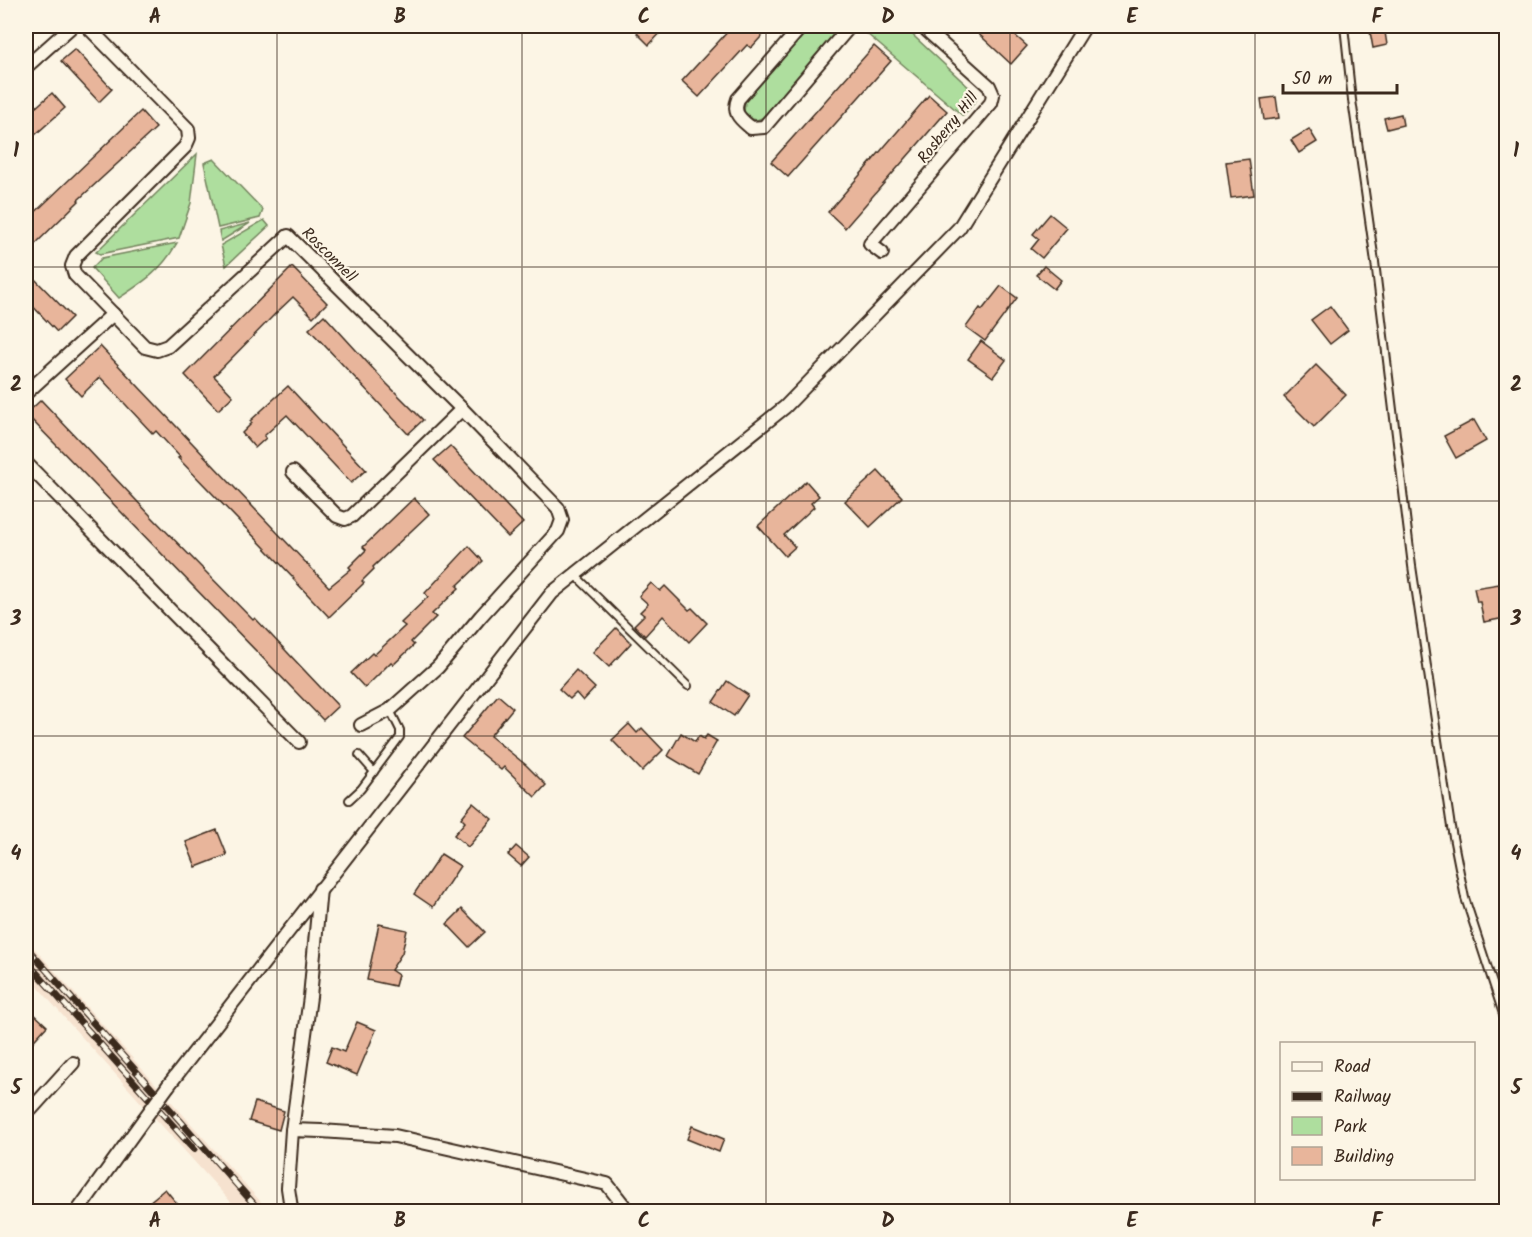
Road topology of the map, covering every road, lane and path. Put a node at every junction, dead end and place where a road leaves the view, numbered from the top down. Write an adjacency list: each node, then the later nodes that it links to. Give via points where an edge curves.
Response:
1 (72, 26): 8 (street)
2 (87, 26): 10 (street, Rosconnell, via 188,129 189,138 185,147 76,256 72,266 75,275)
3 (801, 26): 4 (street, via 738,99 737,115 751,128 764,127)
4 (848, 26)
5 (922, 26): 9 (street, Rosberry Hill, via 989,86 993,95 991,103 870,244)
6 (1085, 26): 15 (street, via 959,228 785,407)
7 (1344, 26): 24 (lane, via 1412,566 1451,827 1465,898)
8 (26, 67)
9 (882, 253)
10 (113, 314): 11 (street); 12 (street, Rosconnell, via 145,347 158,350 168,346 288,236)
11 (26, 393)
12 (462, 410): 14 (street, via 345,519 337,516); 17 (street, Rosconnell, via 558,508 562,520 558,531 438,668)
13 (26, 463): 19 (street)
14 (293, 472)
15 (574, 575): 16 (lane); 23 (street, via 552,593)
16 (688, 686)
17 (390, 710): 18 (street, Rosconnell); 21 (lane, via 400,737)
18 (361, 725)
19 (299, 742)
20 (359, 755): 21 (lane)
21 (374, 772): 22 (lane)
22 (350, 800)
23 (320, 889): 27 (street); 29 (street, bridge, via 168,1086)
24 (1504, 1017)
25 (73, 1063): 26 (street)
26 (26, 1115)
27 (292, 1130): 28 (street, via 288,1188); 30 (street, via 395,1137 607,1184)
28 (291, 1208)
29 (77, 1212)
30 (629, 1212)

